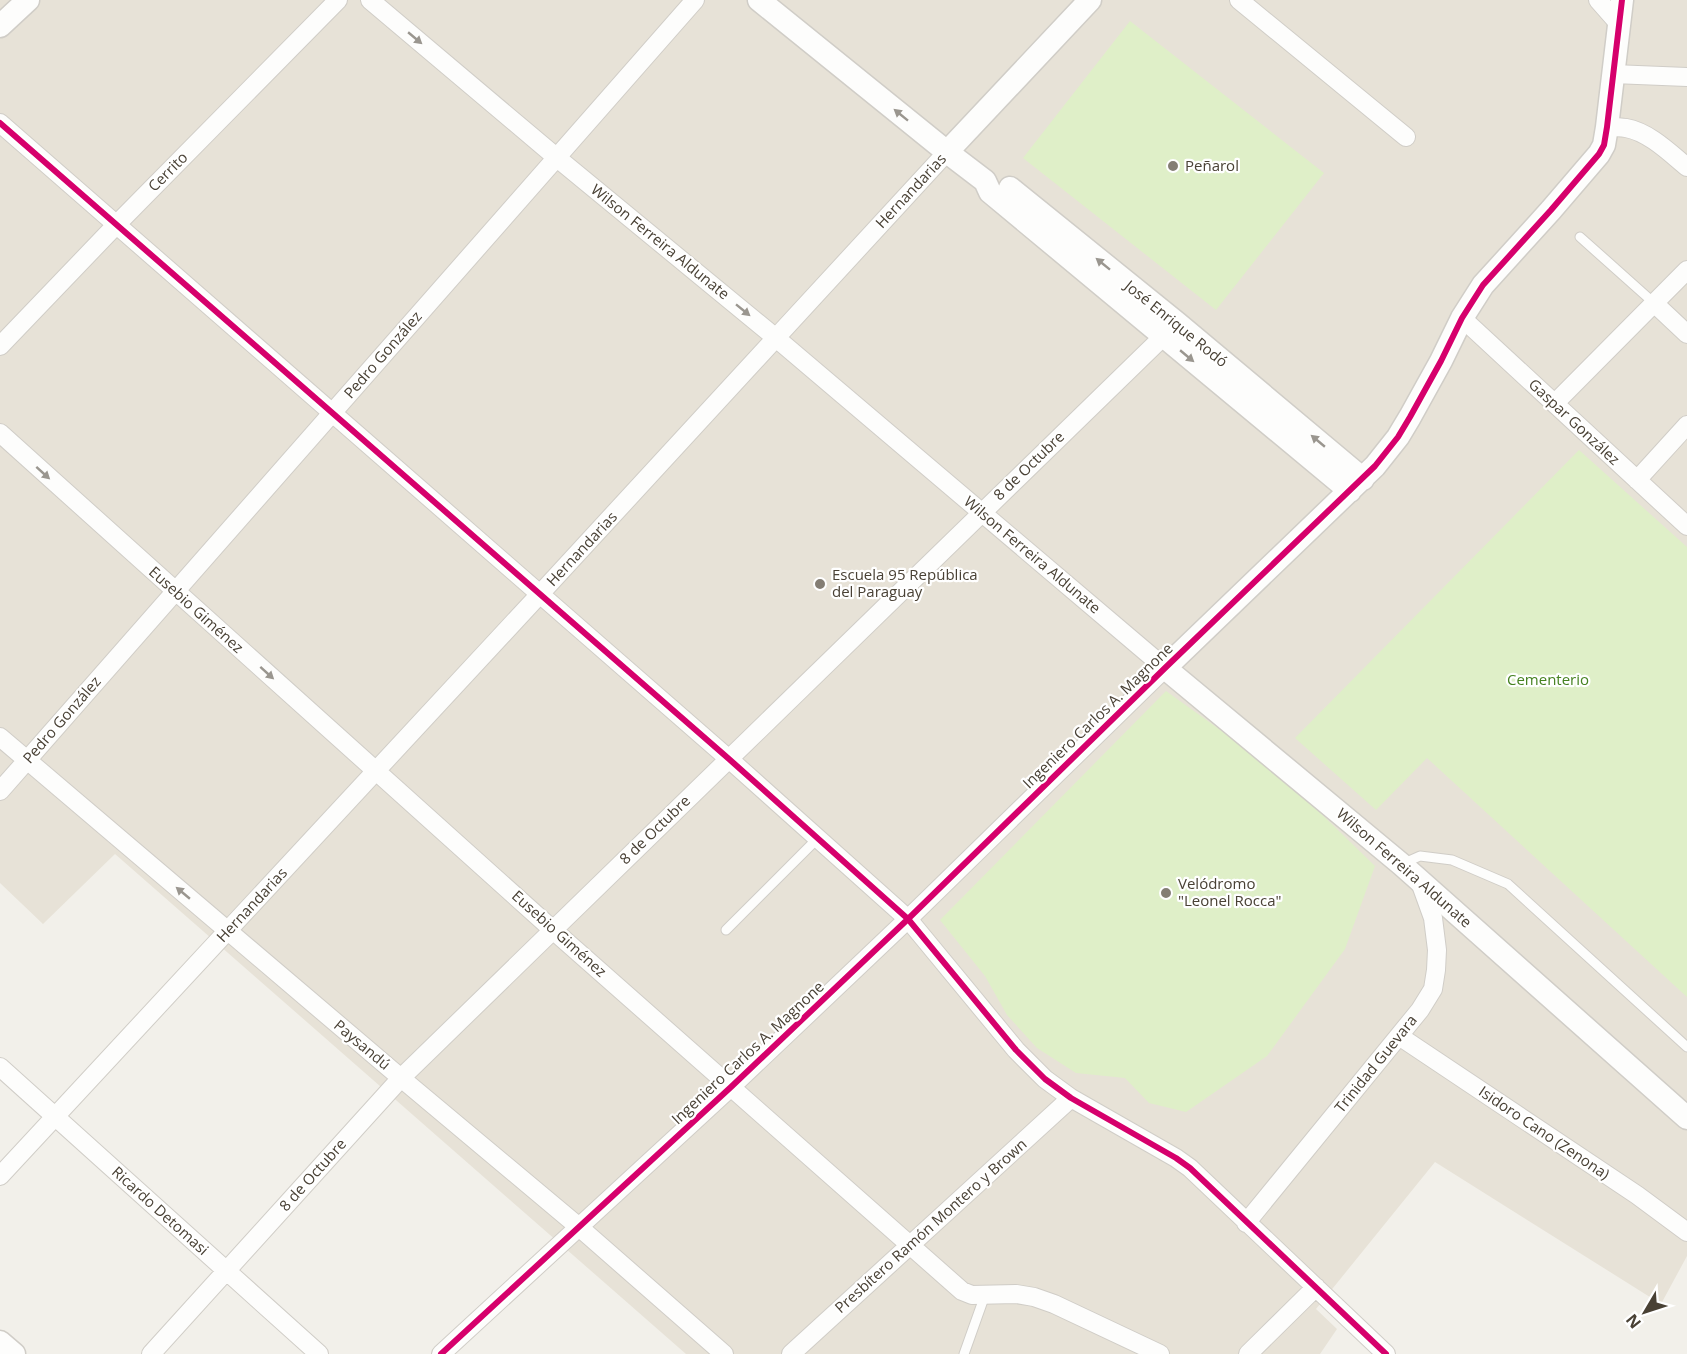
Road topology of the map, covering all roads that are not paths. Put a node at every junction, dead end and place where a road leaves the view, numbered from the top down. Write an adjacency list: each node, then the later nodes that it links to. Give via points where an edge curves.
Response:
1 (28, 0): 11 (street)
2 (338, 0): 20 (street, Cerrito)
3 (370, 0): 18 (street, Wilson Ferreira Aldunate, one-way to 18)
4 (695, 0): 18 (street, Pedro González)
5 (759, 0): 17 (street, José Enrique Rodó, one-way to 5)
6 (1090, 0): 17 (street, Hernandarias)
7 (1239, 0): 16 (street)
8 (1598, 0): 10 (street)
9 (1622, 0): 10 (street, Ingeniero Carlos A. Magnone)
10 (1620, 25): 12 (street, Ingeniero Carlos A. Magnone)
11 (0, 26)
12 (1613, 75): 13 (street); 15 (street, Ingeniero Carlos A. Magnone)
13 (1687, 77)
14 (0, 123): 20 (street)
15 (1607, 127): 19 (street, via 1636,131); 24 (street, Ingeniero Carlos A. Magnone, via 1604,145 1595,159 1483,285)
16 (1406, 137)
17 (946, 152): 25 (street, José Enrique Rodó, via 985,181 1000,180); 27 (street, Hernandarias)
18 (556, 158): 27 (street, Wilson Ferreira Aldunate, one-way to 27); 30 (street, Pedro González)
19 (1687, 167)
20 (117, 224): 28 (street, Cerrito); 30 (street)
21 (1580, 237): 23 (lane)
22 (1687, 270): 23 (street)
23 (1654, 303): 26 (street); 29 (street)
24 (1462, 318): 29 (street, Gaspar González); 34 (street, Ingeniero Carlos A. Magnone, via 1398,437)
25 (1170, 330): 34 (street, José Enrique Rodó); 35 (street, 8 de Octubre)
26 (1687, 334)
27 (776, 338): 35 (street, Wilson Ferreira Aldunate); 38 (street, Hernandarias)
28 (0, 346)
29 (1555, 403): 33 (street, Gaspar González)
30 (333, 413): 37 (street, Pedro González); 38 (street)
31 (1687, 425): 33 (street)
32 (0, 433): 37 (street, Eusebio Giménez, one-way to 37)
33 (1637, 480): 36 (street, Gaspar González)
34 (1356, 485): 39 (street, Ingeniero Carlos A. Magnone)
35 (982, 512): 39 (street, Wilson Ferreira Aldunate); 41 (street, 8 de Octubre)
36 (1687, 526)
37 (175, 592): 42 (street, Pedro González); 43 (street, Eusebio Giménez, one-way to 43)
38 (540, 594): 41 (street); 43 (street, Hernandarias)
39 (1165, 668): 46 (street, Wilson Ferreira Aldunate); 48 (street, Ingeniero Carlos A. Magnone)
40 (0, 737): 42 (street, Paysandú)
41 (729, 759): 45 (street); 49 (street, 8 de Octubre)
42 (27, 760): 44 (street, Pedro González); 51 (street, Paysandú, one-way to 42)
43 (376, 770): 49 (street, Eusebio Giménez); 51 (street, Hernandarias)
44 (0, 791)
45 (818, 838): 48 (street); 50 (lane)
46 (1401, 864): 47 (street, Wilson Ferreira Aldunate); 53 (lane, via 1420,856 1452,861 1508,884)
47 (1419, 880): 52 (street, Trinidad Guevara, via 1433,918 1436,970 1433,989); 59 (street, Wilson Ferreira Aldunate)
48 (908, 919): 56 (street, Ingeniero Carlos A. Magnone); 57 (street, via 1028,1063)
49 (553, 930): 55 (street, 8 de Octubre); 56 (street, Eusebio Giménez)
50 (726, 930)
51 (228, 931): 55 (street, Paysandú); 58 (street, Hernandarias)
52 (1399, 1036): 61 (street, Trinidad Guevara); 63 (street, Isidoro Cano (Zenona))
53 (1687, 1047)
54 (0, 1067): 58 (street, Ricardo Detomasi)
55 (401, 1078): 62 (street, Paysandú); 65 (street, 8 de Octubre)
56 (731, 1087): 62 (street, Ingeniero Carlos A. Magnone); 64 (street, Eusebio Giménez)
57 (1071, 1098): 61 (street, via 1183,1163); 64 (street, Presbítero Ramón Montero y Brown)
58 (57, 1117): 60 (street, Hernandarias); 65 (street, Ricardo Detomasi)
59 (1687, 1118)
60 (0, 1176)
61 (1246, 1223): 66 (street)
62 (579, 1227): 72 (street, Ingeniero Carlos A. Magnone); 73 (street, Paysandú)
63 (1687, 1232)
64 (910, 1246): 67 (street, Eusebio Giménez, via 962,1291); 74 (street, Presbítero Ramón Montero y Brown)
65 (226, 1271): 70 (street, 8 de Octubre); 71 (street, Ricardo Detomasi)
66 (1316, 1287): 77 (street); 78 (street)
67 (985, 1295): 75 (lane); 76 (street, Eusebio Giménez, via 1034,1297)
68 (0, 1341): 69 (street)
69 (14, 1354)
70 (151, 1354)
71 (319, 1354)
72 (441, 1354)
73 (724, 1354)
74 (791, 1354)
75 (964, 1354)
76 (1160, 1354)
77 (1248, 1354)
78 (1386, 1354)

